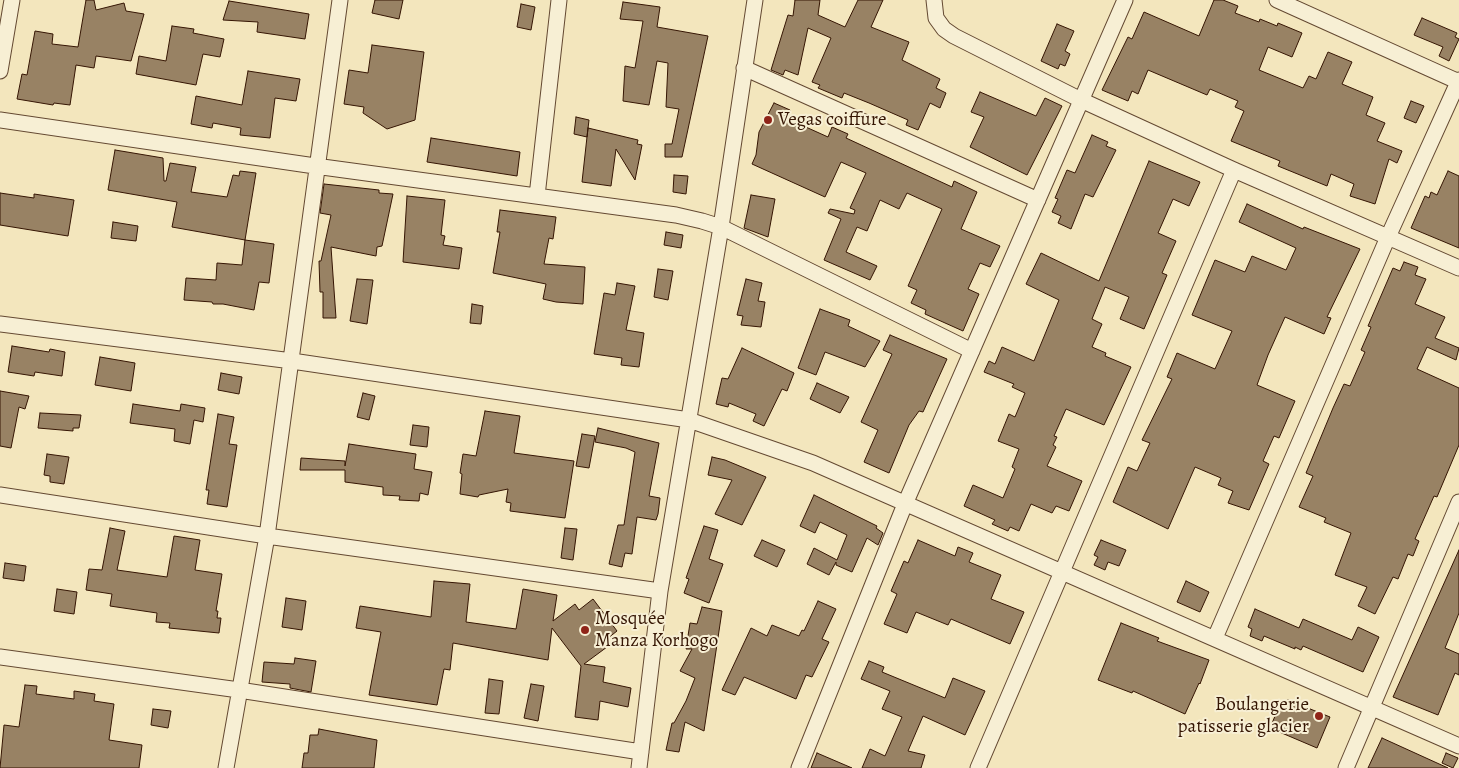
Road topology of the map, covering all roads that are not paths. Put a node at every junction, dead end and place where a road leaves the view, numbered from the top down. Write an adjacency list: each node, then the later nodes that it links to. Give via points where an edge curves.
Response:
1 (12, 0): 10 (street)
2 (340, 0): 14 (street)
3 (559, 0): 16 (street)
4 (754, 0): 9 (street)
5 (934, 0): 12 (street, via 936,18 954,36)
6 (1124, 0): 12 (street)
7 (1277, 0): 8 (street)
8 (1311, 6): 11 (street)
9 (744, 68): 17 (street); 18 (street)
10 (0, 71)
11 (1459, 81): 19 (street)
12 (1081, 100): 15 (street); 17 (street)
13 (0, 120): 14 (street)
14 (316, 166): 16 (street); 23 (street)
15 (1234, 170): 19 (street); 29 (street)
16 (537, 196): 18 (street, via 676,215)
17 (1038, 200): 22 (street)
18 (722, 228): 22 (street); 24 (street)
19 (1388, 237): 20 (street); 31 (street)
20 (1459, 268)
21 (0, 324): 23 (street)
22 (972, 351): 27 (street)
23 (292, 361): 24 (street); 28 (street)
24 (689, 420): 27 (street, via 813,463); 30 (street)
25 (0, 495): 28 (street)
26 (1459, 502): 34 (street)
27 (905, 504): 29 (street); 39 (street)
28 (267, 536): 30 (street); 33 (street)
29 (1062, 571): 31 (street); 40 (street)
30 (660, 591): 36 (street)
31 (1214, 638): 34 (street)
32 (0, 657): 33 (street)
33 (238, 690): 36 (street); 37 (street)
34 (1372, 707): 35 (street); 41 (street)
35 (1459, 746)
36 (641, 752): 38 (street)
37 (226, 768)
38 (639, 768)
39 (799, 768)
40 (978, 768)
41 (1346, 768)

